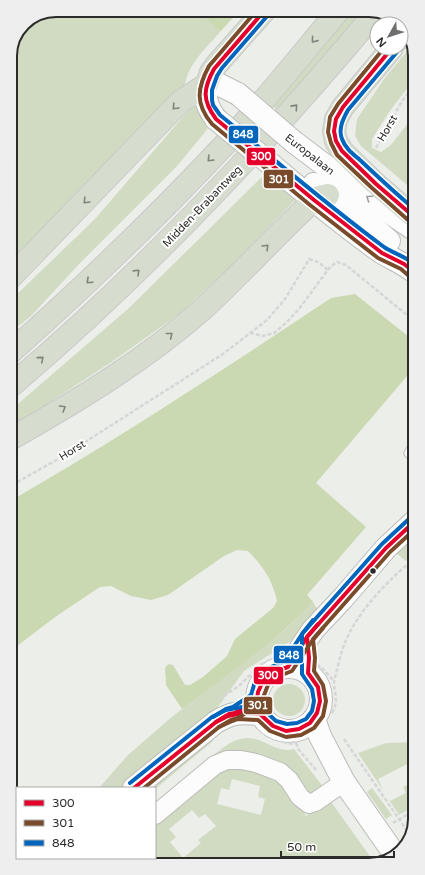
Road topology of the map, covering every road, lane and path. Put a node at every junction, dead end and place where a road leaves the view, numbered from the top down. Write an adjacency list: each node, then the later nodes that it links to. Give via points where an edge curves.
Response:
1 (259, 17): 5 (highway, via 217,64)
2 (333, 17): 18 (highway, one-way to 18, via 228,141 119,253)
3 (372, 17): 19 (highway, Midden-Brabantweg, one-way to 3, via 115,293 190,219 275,129)
4 (385, 56): 11 (highway, via 343,107 336,119 334,131 342,151)
5 (207, 84): 7 (street, Europalaan, via 220,85); 7 (street, Europalaan, via 208,107); 15 (highway, one-way to 15, via 180,102)
6 (408, 93): 8 (path, Horst)
7 (226, 107): 9 (street, Europalaan, bridge); 9 (street, Europalaan, bridge)
8 (376, 148)
9 (283, 155): 10 (street, Europalaan); 12 (street, Europalaan, one-way to 9, via 368,198)
10 (321, 198): 13 (street, Europalaan, via 382,252); 20 (highway, one-way to 10, via 105,383 156,347 202,309)
11 (408, 212)
12 (408, 225)
13 (408, 267)
14 (328, 270): 16 (path, via 337,262 346,265); 17 (path, via 299,309 274,333 262,336); 17 (path, Horst, via 310,258 285,299 267,320)
15 (17, 271)
16 (408, 316)
17 (250, 333): 21 (path, Horst, via 223,354 60,458)
18 (17, 346)
19 (17, 381)
20 (17, 435)
21 (17, 482)
22 (408, 530): 24 (street, via 386,548 307,637)
23 (408, 565): 24 (path, via 359,617 344,644 334,681 323,669)
24 (301, 666): 25 (street, via 278,669 268,674 258,693); 26 (street, via 315,681 320,690 321,700 319,710)
25 (259, 707): 26 (street, via 267,722 276,728); 28 (street, via 229,714 216,722)
26 (302, 731): 29 (street, via 320,736); 29 (path, via 299,750 314,768)
27 (342, 736): 32 (path)
28 (135, 787)
29 (337, 787): 30 (street, via 309,804 280,772 256,763 227,760 214,765); 34 (street)
30 (156, 814)
31 (408, 814): 32 (path)
32 (399, 819): 33 (path)
33 (406, 830)
34 (392, 851)

